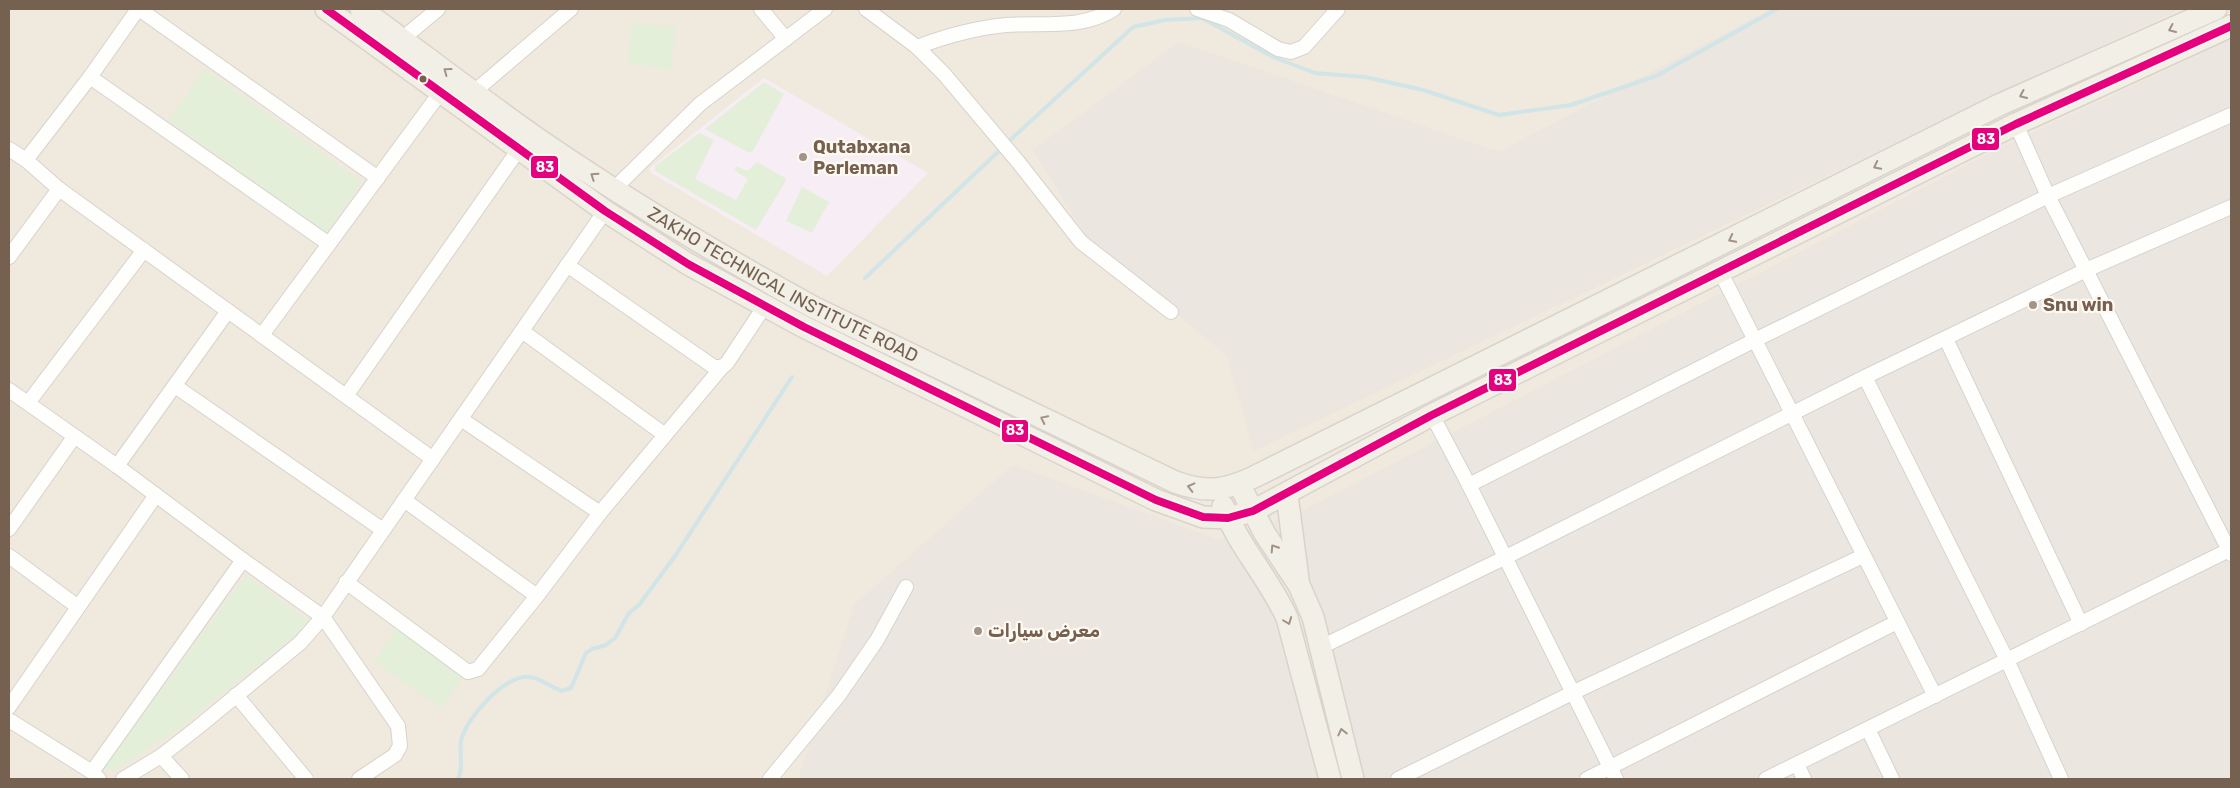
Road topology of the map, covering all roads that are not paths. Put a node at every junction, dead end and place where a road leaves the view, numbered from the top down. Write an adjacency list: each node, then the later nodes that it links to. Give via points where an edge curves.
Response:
1 (138, 9): 17 (street); 25 (street)
2 (326, 9): 19 (main road)
3 (361, 9): 14 (main road, ZAKHO TECHNICAL INSTITUTE ROAD)
4 (438, 9): 14 (street)
5 (571, 9): 18 (street)
6 (761, 9): 15 (street)
7 (825, 9): 15 (street)
8 (866, 9): 16 (street)
9 (1197, 9): 10 (street, via 1229,20 1278,49 1291,52 1304,48)
10 (1338, 9)
11 (2216, 9): 57 (main road, ZAKHO TECHNICAL INSTITUTE ROAD, one-way to 57, via 2001,104)
12 (1111, 10): 16 (street, via 1081,23 1034,23 975,30)
13 (2231, 26): 21 (main road)
14 (402, 39): 18 (main road, ZAKHO TECHNICAL INSTITUTE ROAD, one-way to 14)
15 (786, 39): 27 (street, via 700,104)
16 (917, 46): 39 (street, via 996,135 1082,242)
17 (90, 77): 24 (street); 31 (street)
18 (475, 91): 27 (main road, ZAKHO TECHNICAL INSTITUTE ROAD, one-way to 18, via 537,138)
19 (440, 93): 23 (main road); 25 (street)
20 (2231, 114): 28 (street)
21 (2016, 124): 28 (street); 36 (main road)
22 (9, 149): 24 (street)
23 (519, 149): 30 (main road); 48 (street)
24 (26, 160): 26 (street)
25 (378, 178): 31 (street)
26 (59, 189): 32 (street); 33 (street)
27 (614, 189): 59 (main road, ZAKHO TECHNICAL INSTITUTE ROAD, one-way to 27, via 1201,490 1174,482 813,306 699,243)
28 (2048, 196): 35 (street); 43 (street)
29 (2231, 207): 35 (street)
30 (605, 211): 34 (street); 37 (main road)
31 (329, 244): 41 (street)
32 (144, 250): 38 (street); 49 (street)
33 (9, 257)
34 (567, 265): 40 (street); 44 (street, via 714,368)
35 (2086, 270): 42 (street); 68 (street)
36 (1720, 271): 43 (street); 51 (main road)
37 (764, 307): 44 (street, via 728,363); 65 (main road, via 1174,508 1203,517)
38 (228, 311): 41 (street); 46 (street)
39 (1171, 312)
40 (522, 330): 52 (street); 53 (street)
41 (262, 336): 48 (street)
42 (1946, 339): 45 (street); 81 (street)
43 (1755, 340): 50 (street); 58 (street)
44 (722, 367): 53 (street)
45 (1865, 377): 50 (street); 83 (street)
46 (174, 386): 56 (street); 67 (street)
47 (9, 390): 49 (street)
48 (346, 396): 55 (street)
49 (28, 403): 54 (street)
50 (1792, 414): 70 (street); 71 (street)
51 (1432, 415): 58 (street); 60 (main road)
52 (461, 419): 55 (street); 64 (street)
53 (665, 435): 64 (street)
54 (74, 437): 56 (street); 66 (street)
55 (434, 459): 62 (street)
56 (117, 466): 61 (street)
57 (1239, 484): 59 (main road, ZAKHO TECHNICAL INSTITUTE ROAD); 63 (main road)
58 (1469, 485): 71 (street)
59 (1217, 490): 65 (main road)
60 (1287, 494): 63 (main road); 74 (main road)
61 (156, 495): 72 (street); 78 (street)
62 (404, 500): 67 (street); 77 (street)
63 (1253, 511): 65 (main road); 74 (main road, one-way to 63)
64 (600, 513): 77 (street)
65 (1228, 518): 76 (main road)
66 (9, 529)
67 (383, 530): 73 (street)
68 (2231, 551): 81 (street)
69 (9, 556): 78 (street)
70 (1863, 556): 80 (street); 84 (street)
71 (1504, 558): 82 (street); 84 (street)
72 (243, 560): 79 (street); 93 (street)
73 (346, 582): 77 (street, via 468,672 478,669); 79 (street)
74 (1299, 585): 76 (main road); 82 (main road)
75 (906, 588): 98 (street, via 877,640 844,687)
76 (1274, 593): 99 (main road, one-way to 99, via 1292,633)
77 (537, 596)
78 (78, 608): 87 (street)
79 (323, 617): 85 (street, via 300,644); 97 (street, via 398,726 400,746 395,755)
80 (1897, 622): 86 (street); 92 (street)
81 (2080, 624): 83 (street)
82 (1321, 646): 100 (main road, one-way to 82)
83 (2007, 660): 86 (street); 106 (street)
84 (1572, 693): 92 (street); 101 (street)
85 (236, 696): 90 (street); 96 (street)
86 (1935, 696): 89 (street)
87 (9, 707)
88 (9, 720): 93 (street)
89 (1868, 729): 91 (street); 105 (street)
90 (161, 756): 94 (street); 95 (street)
91 (1797, 764): 103 (street); 104 (street)
92 (1613, 774): 102 (street)
93 (96, 776)
94 (124, 779)
95 (182, 779)
96 (306, 779)
97 (359, 779)
98 (770, 779)
99 (1330, 779)
100 (1353, 779)
101 (1398, 779)
102 (1588, 779)
103 (1766, 779)
104 (1804, 779)
105 (1892, 779)
106 (2061, 779)

